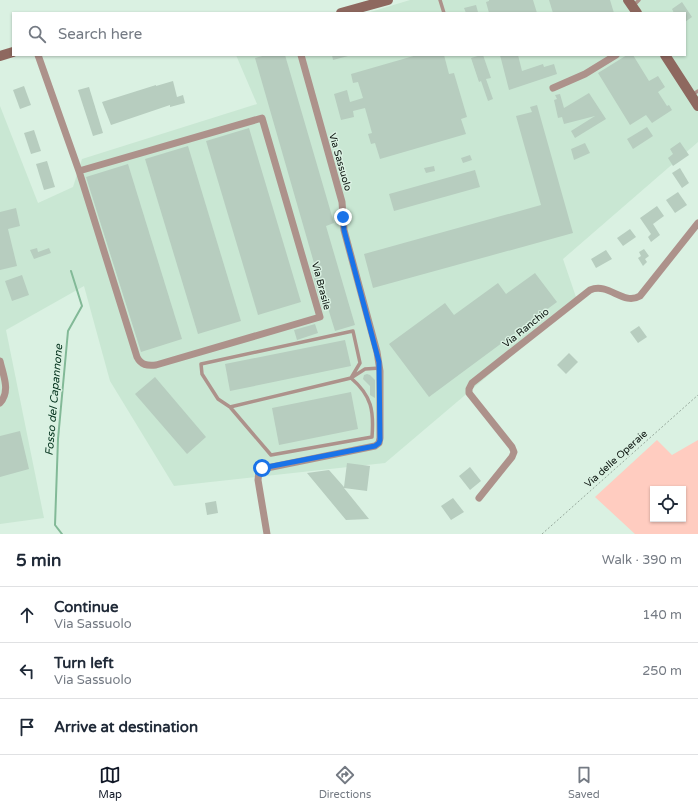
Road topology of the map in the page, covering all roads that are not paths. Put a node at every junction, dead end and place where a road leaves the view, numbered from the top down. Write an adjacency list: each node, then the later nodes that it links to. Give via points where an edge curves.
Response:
1 (388, 0): 3 (main road)
2 (440, 0): 4 (lane)
3 (345, 12)
4 (444, 12)
5 (12, 52): 6 (main road)
6 (0, 56)
7 (38, 56): 14 (street, Via Brasile)
8 (301, 56): 17 (street, Via Sassuolo, via 342,202 344,230)
9 (614, 56): 11 (street, via 585,74)
10 (666, 56): 12 (main road)
11 (553, 88)
12 (695, 93): 13 (main road)
13 (698, 106)
14 (79, 172): 14 (street, Via Brasile, via 137,357 142,364 156,365 320,316 262,118)
15 (698, 223): 21 (street, Via Ranchio, via 640,296 630,299 603,288 590,290 472,383 469,393 514,452 512,458)
16 (0, 361): 19 (street, via 6,390)
17 (380, 368): 18 (lane, via 365,369); 22 (street, Via Sassuolo, via 379,443 375,446 262,468 259,471)
18 (351, 378): 20 (lane); 20 (lane, via 359,385 371,404 372,437 271,455); 20 (lane, via 360,363 353,331 201,364 202,374 218,399)
19 (0, 403)
20 (230, 407)
21 (479, 498)
22 (267, 534)

